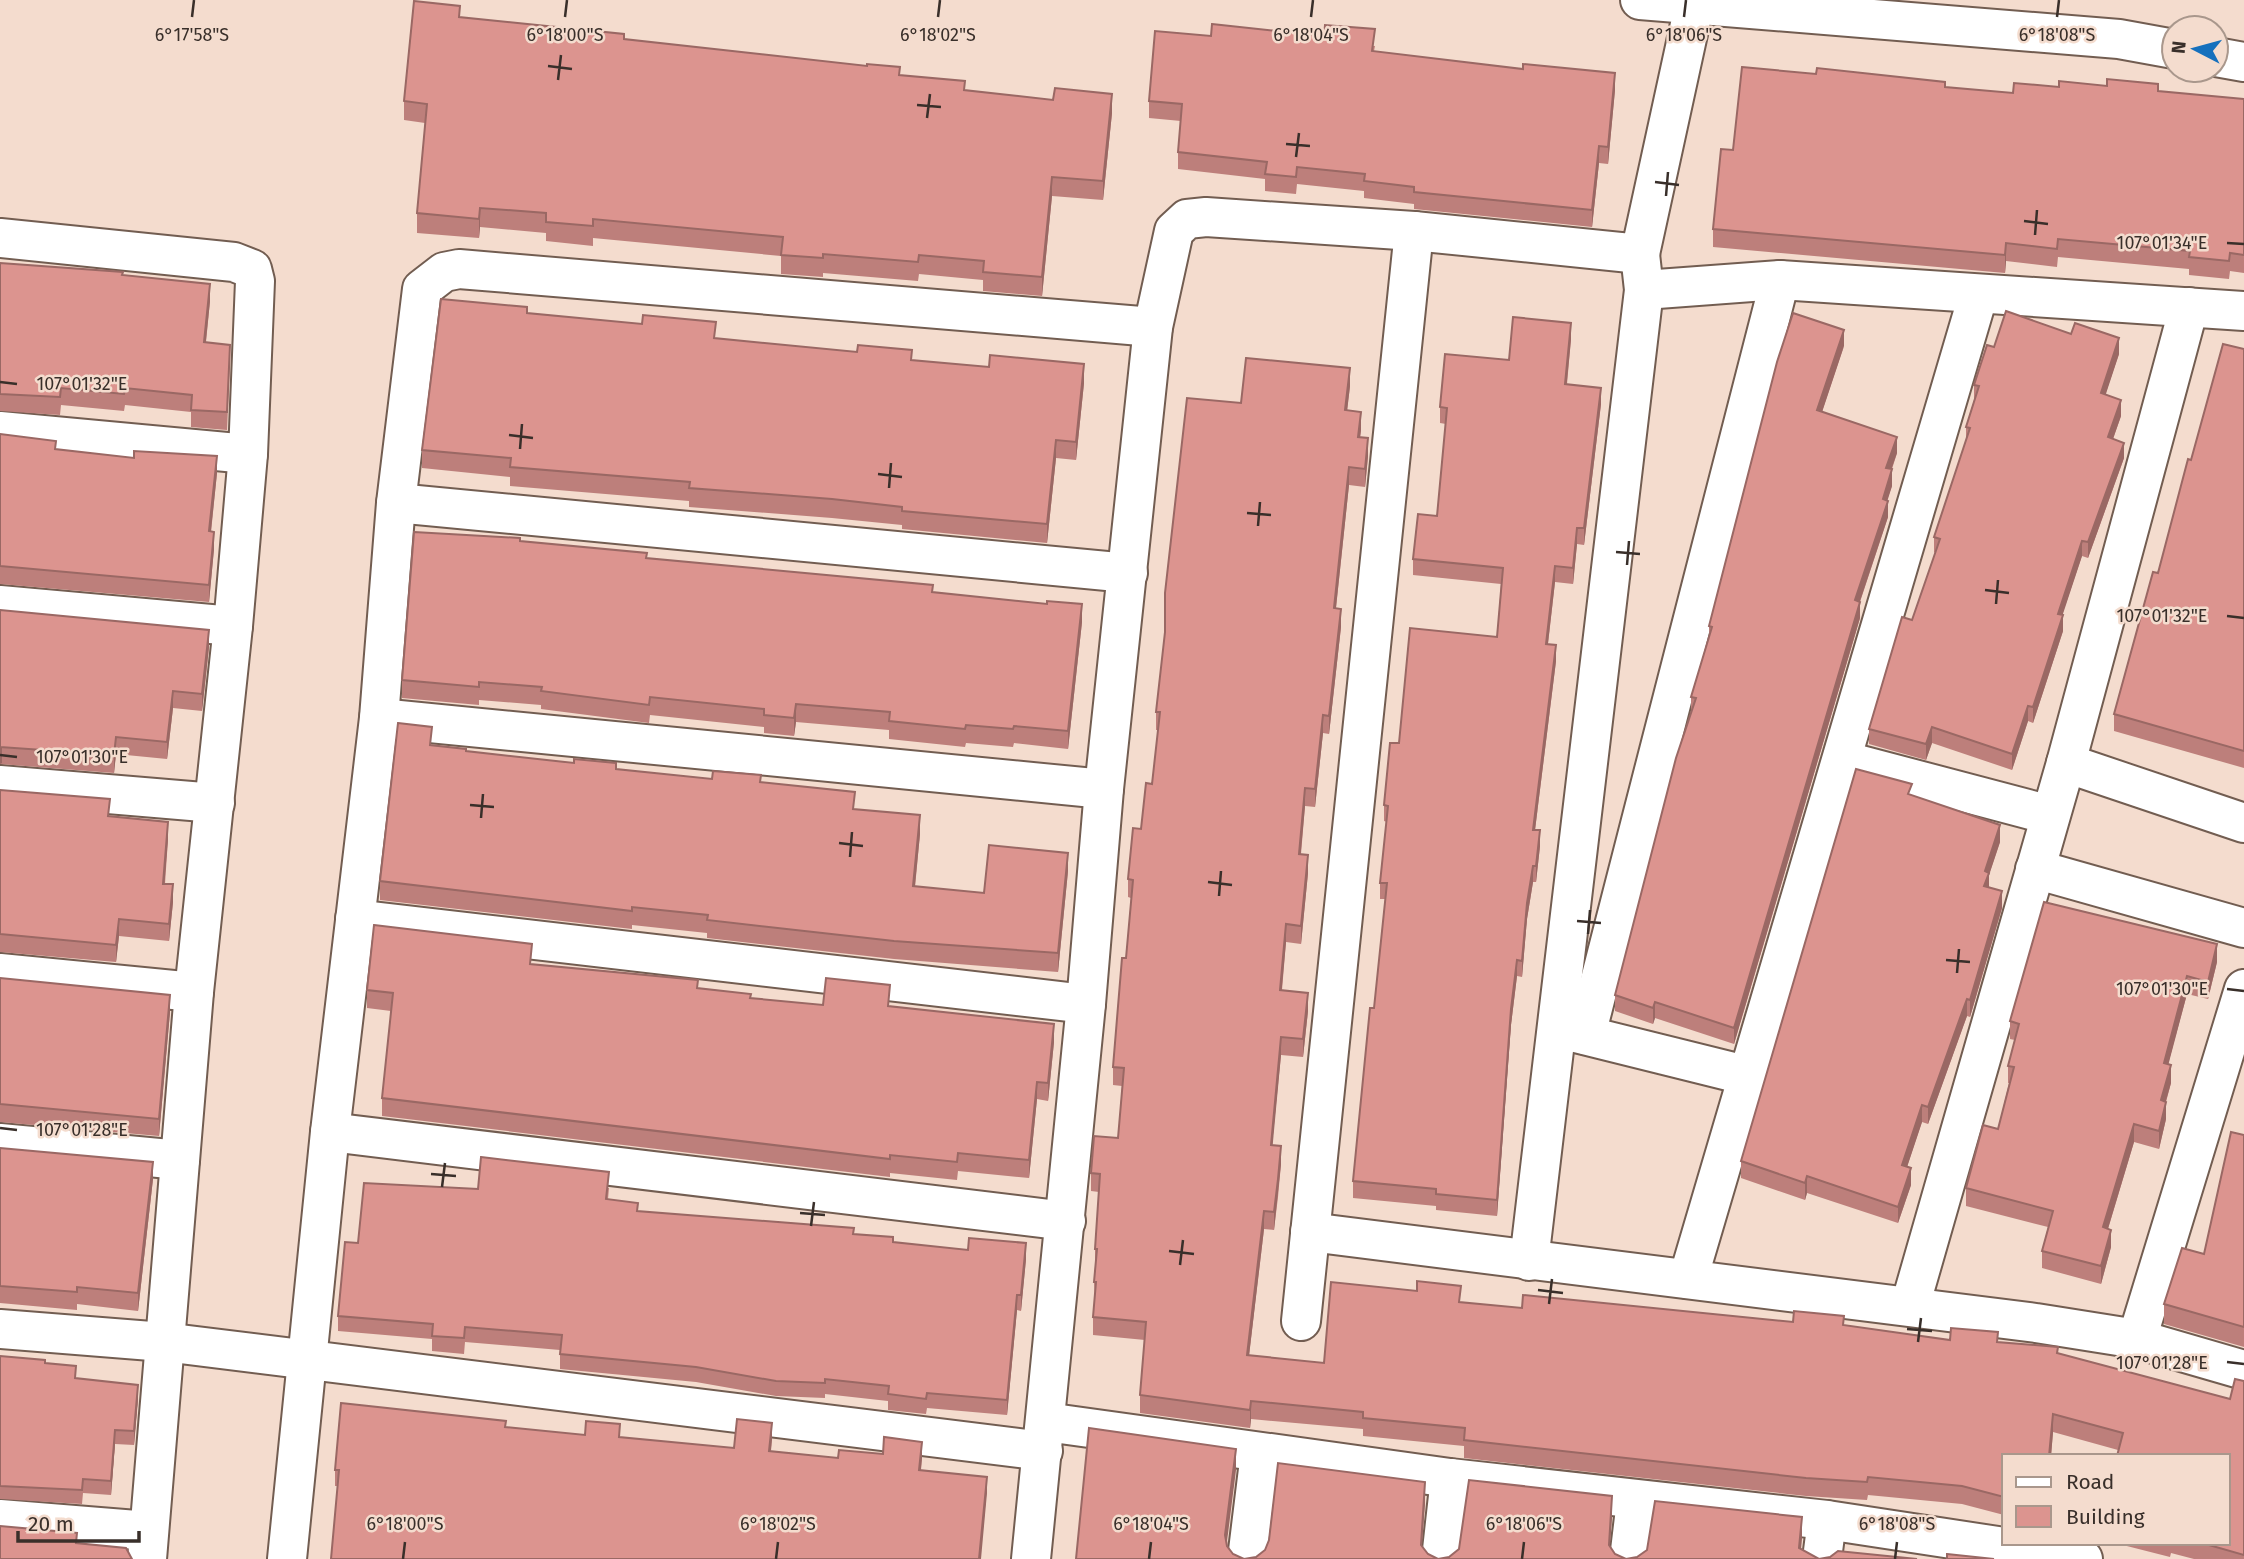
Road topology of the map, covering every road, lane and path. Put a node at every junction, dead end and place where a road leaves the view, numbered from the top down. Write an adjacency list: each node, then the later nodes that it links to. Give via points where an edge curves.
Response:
1 (1640, 0): 2 (street)
2 (1694, 6): 3 (street, via 2119,39); 6 (street)
3 (2160, 46)
4 (1413, 231): 6 (street); 11 (street, via 1187,219 1174,231); 39 (street)
5 (0, 238): 13 (street, via 234,262 253,269)
6 (1642, 272): 7 (street); 33 (street)
7 (1780, 280): 8 (street); 33 (street)
8 (1978, 296): 9 (street); 19 (street)
9 (2189, 307): 10 (street); 20 (street)
10 (2244, 311)
11 (1153, 327): 14 (street, via 459,269 443,272 422,289); 15 (street)
12 (0, 430): 13 (street)
13 (248, 454): 17 (street)
14 (396, 503): 15 (street); 18 (street)
15 (1129, 573): 22 (street)
16 (0, 604): 17 (street)
17 (233, 626): 23 (street)
18 (379, 718): 22 (street); 27 (street)
19 (1842, 760): 24 (street); 34 (street)
20 (2066, 763): 24 (street); 25 (street)
21 (0, 785): 23 (street)
22 (1104, 789): 32 (street)
23 (215, 803): 31 (street)
24 (2050, 815): 26 (street)
25 (2244, 823)
26 (2035, 869): 28 (street); 42 (street)
27 (355, 919): 32 (street); 35 (street)
28 (2244, 928)
29 (0, 972): 31 (street)
30 (2244, 989): 45 (street)
31 (194, 992): 37 (street)
32 (1086, 1004): 38 (street)
33 (1571, 1031): 34 (street); 40 (street)
34 (1748, 1076): 41 (street)
35 (330, 1132): 38 (street); 47 (street)
36 (0, 1143): 37 (street)
37 (180, 1160): 46 (street)
38 (1066, 1221): 49 (street)
39 (1310, 1232): 40 (street); 43 (street)
40 (1529, 1261): 41 (street)
41 (1688, 1279): 42 (street)
42 (1910, 1306): 45 (street)
43 (1301, 1321)
44 (0, 1329): 46 (street)
45 (2137, 1339): 48 (street)
46 (164, 1342): 47 (street); 55 (street)
47 (309, 1361): 49 (street); 57 (street)
48 (2244, 1370)
49 (1044, 1436): 50 (street); 58 (street)
50 (1260, 1453): 51 (street); 59 (street)
51 (1450, 1478): 52 (street); 60 (street)
52 (1636, 1501): 54 (street); 61 (street)
53 (0, 1519): 55 (street)
54 (1827, 1520): 56 (street); 62 (street)
55 (148, 1545)
56 (2071, 1557)
57 (287, 1559)
58 (1031, 1559)
59 (1247, 1559)
60 (1441, 1559)
61 (1629, 1559)
62 (1822, 1559)

